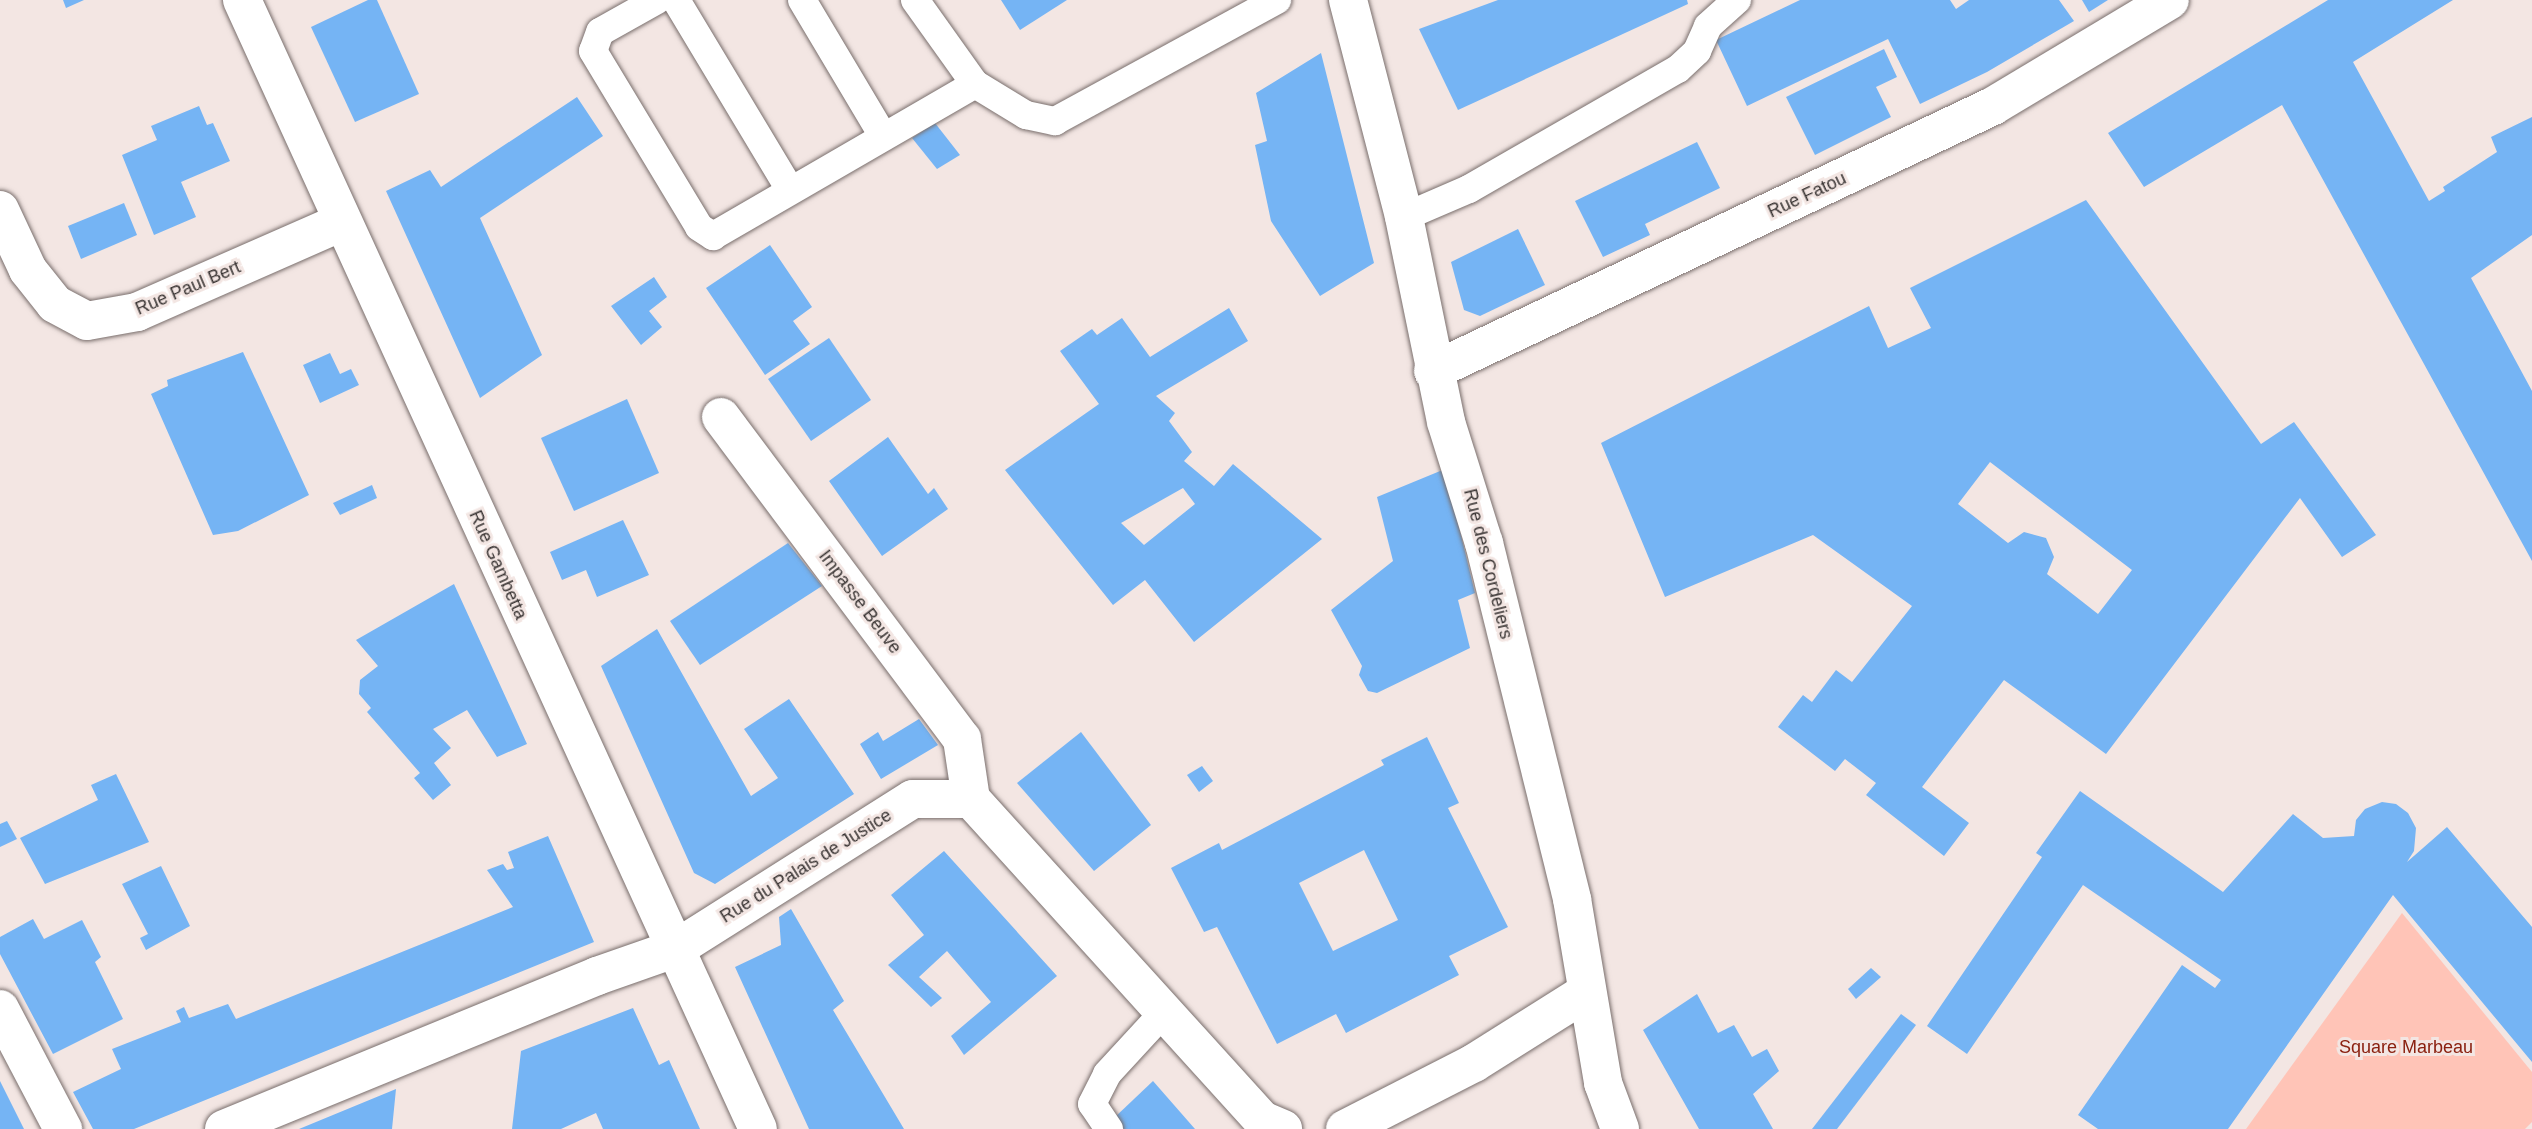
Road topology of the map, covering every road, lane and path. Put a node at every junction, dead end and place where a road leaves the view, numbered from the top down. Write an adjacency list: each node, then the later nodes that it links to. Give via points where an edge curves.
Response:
1 (242, 0): 15 (street, Rue Gambetta)
2 (657, 0): 12 (lane, via 600,32 593,51 699,227 713,236)
3 (676, 0): 12 (lane)
4 (802, 0): 11 (lane)
5 (915, 0): 10 (lane)
6 (1277, 0): 10 (lane, via 1055,121 1026,116)
7 (1348, 0): 14 (street, Rue des Cordeliers)
8 (1737, 0): 14 (lane, via 1708,26 1697,51 1678,69 1469,189)
9 (2170, 0): 16 (street, Rue Fatou, via 1993,106)
10 (975, 84): 11 (lane)
11 (883, 136): 12 (lane)
12 (790, 190)
13 (0, 210): 15 (street, Rue Paul Bert, via 28,270 54,304 87,321 137,312)
14 (1404, 217): 16 (street, Rue des Cordeliers)
15 (342, 222): 19 (street, Rue Gambetta)
16 (1433, 371): 20 (street, Rue des Cordeliers, via 1484,543 1572,899)
17 (721, 417): 18 (street, Impasse Beuve, via 962,739)
18 (971, 799): 19 (street, Rue du Palais de Justice, via 913,799); 22 (street)
19 (677, 948): 24 (street, Rue du Palais de Justice, via 597,975); 25 (street, Rue Gambetta)
20 (1585, 993): 28 (street, via 1474,1063); 29 (street, Rue des Cordeliers, via 1603,1083)
21 (0, 1009): 23 (street)
22 (1164, 1012): 26 (lane, via 1107,1074 1092,1104); 27 (street, via 1262,1120)
23 (63, 1129)
24 (224, 1129)
25 (758, 1129)
26 (1109, 1129)
27 (1283, 1129)
28 (1345, 1129)
29 (1620, 1129)

